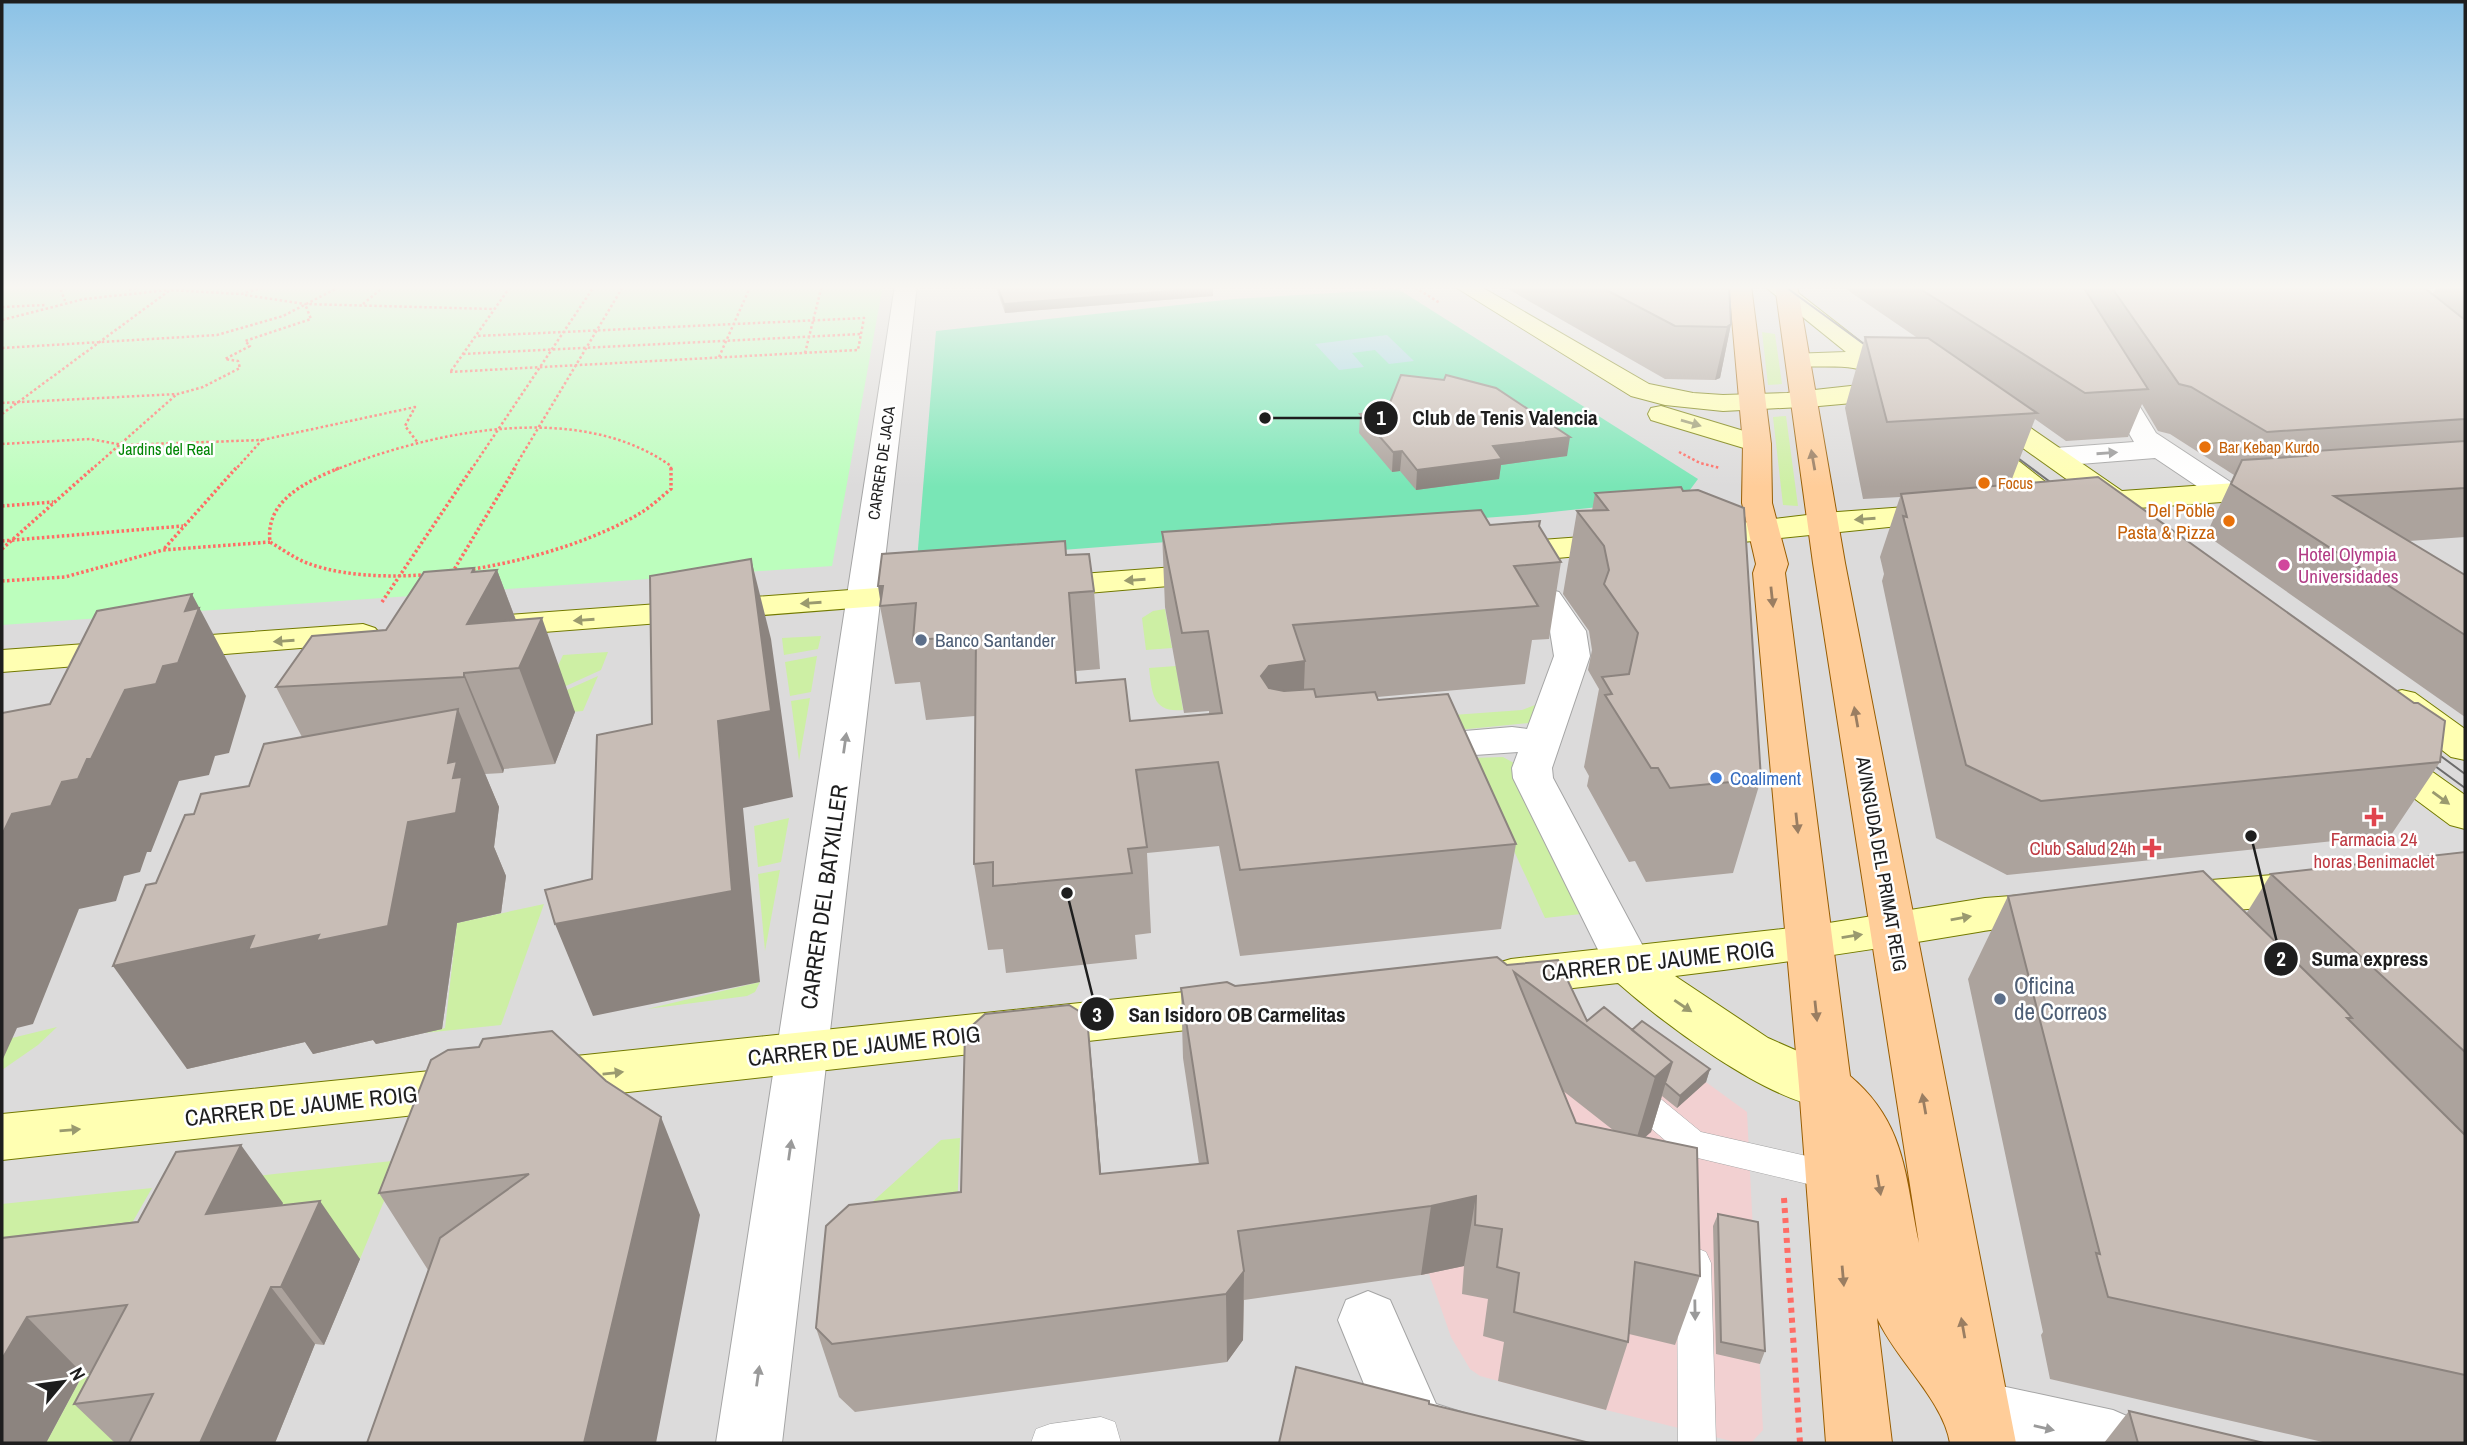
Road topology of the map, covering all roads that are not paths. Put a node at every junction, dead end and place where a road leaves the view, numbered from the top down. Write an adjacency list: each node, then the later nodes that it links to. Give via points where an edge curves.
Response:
1 (897, 352): 32 (street, CARRER DE JACA)
2 (1550, 352): 15 (street, one-way to 15, via 1623,397 1663,415)
3 (1576, 352): 12 (street, via 1640,390 1685,402)
4 (1748, 352): 12 (main road)
5 (1799, 352): 8 (main road, AVINGUDA DEL PRIMAT REIG)
6 (1864, 352): 9 (street)
7 (2094, 352): 16 (street, via 2145,438)
8 (1800, 359): 9 (street, via 1846,359); 11 (main road, AVINGUDA DEL PRIMAT REIG)
9 (1889, 374): 11 (street, via 1894,383 1884,391); 13 (street)
10 (1968, 396): 17 (street)
11 (1804, 397): 12 (street); 24 (main road, AVINGUDA DEL PRIMAT REIG, one-way to 11)
12 (1753, 400): 15 (main road)
13 (1923, 401)
14 (1955, 425): 21 (street)
15 (1757, 444): 25 (main road, via 1757,503)
16 (2158, 449): 17 (street, one-way to 16); 19 (street)
17 (2055, 457): 20 (street)
18 (2306, 487): 19 (street)
19 (2227, 493): 20 (street)
20 (2115, 500): 21 (street); 26 (street)
21 (2055, 504): 22 (street); 27 (street)
22 (2015, 507)
23 (1974, 510): 24 (street, one-way to 24)
24 (1824, 522): 25 (street); 47 (main road, AVINGUDA DEL PRIMAT REIG, one-way to 24)
25 (1765, 530): 28 (street); 48 (main road, one-way to 48)
26 (2159, 531)
27 (2093, 535)
28 (1472, 556)
29 (1251, 572): 30 (street, one-way to 30)
30 (1003, 589)
31 (964, 592): 32 (street)
32 (865, 599): 34 (street, one-way to 34); 53 (street, CARRER DEL BATXILLER, one-way to 32)
33 (1547, 599): 41 (street, via 1568,631 1572,656)
34 (464, 628)
35 (396, 633): 36 (street, one-way to 36)
36 (131, 652): 37 (street); 39 (street)
37 (2, 662)
38 (2374, 682): 42 (street)
39 (102, 687)
40 (2357, 737): 44 (street, one-way to 44)
41 (1540, 743): 43 (street, via 1512,739); 50 (street, via 1533,778)
42 (2465, 748)
43 (1377, 750)
44 (2465, 816)
45 (2356, 884): 46 (street, CARRER DE JAUME ROIG)
46 (2121, 904): 47 (street, CARRER DE JAUME ROIG, one-way to 46, via 1985,914); 49 (street)
47 (1894, 929): 48 (street, CARRER DE JAUME ROIG, one-way to 47); 60 (main road, AVINGUDA DEL PRIMAT REIG, one-way to 47)
48 (1810, 943): 50 (street, CARRER DE JAUME ROIG); 55 (main road, one-way to 55)
49 (2183, 947)
50 (1629, 965): 51 (street, CARRER DE JAUME ROIG, via 1557,984); 55 (street, one-way to 55, via 1650,984 1775,1066)
51 (1470, 981)
52 (1280, 1001): 53 (street, CARRER DE JAUME ROIG)
53 (803, 1053): 56 (street, CARRER DE JAUME ROIG, one-way to 53); 61 (street, CARRER DEL BATXILLER, one-way to 53)
54 (1614, 1078): 57 (lane, via 1692,1158)
55 (1825, 1086): 57 (main road); 60 (main road, one-way to 60, via 1853,1110 1869,1134 1902,1305)
56 (2, 1137)
57 (1809, 1189): 66 (main road, one-way to 66)
58 (1693, 1226): 65 (lane, one-way to 65)
59 (1368, 1320): 64 (street, via 1415,1431)
60 (1980, 1428): 67 (street, one-way to 67)
61 (749, 1443)
62 (1050, 1443): 63 (lane, via 1101,1436)
63 (1102, 1443)
64 (1464, 1443)
65 (1697, 1443)
66 (1859, 1443)
67 (2113, 1443)

